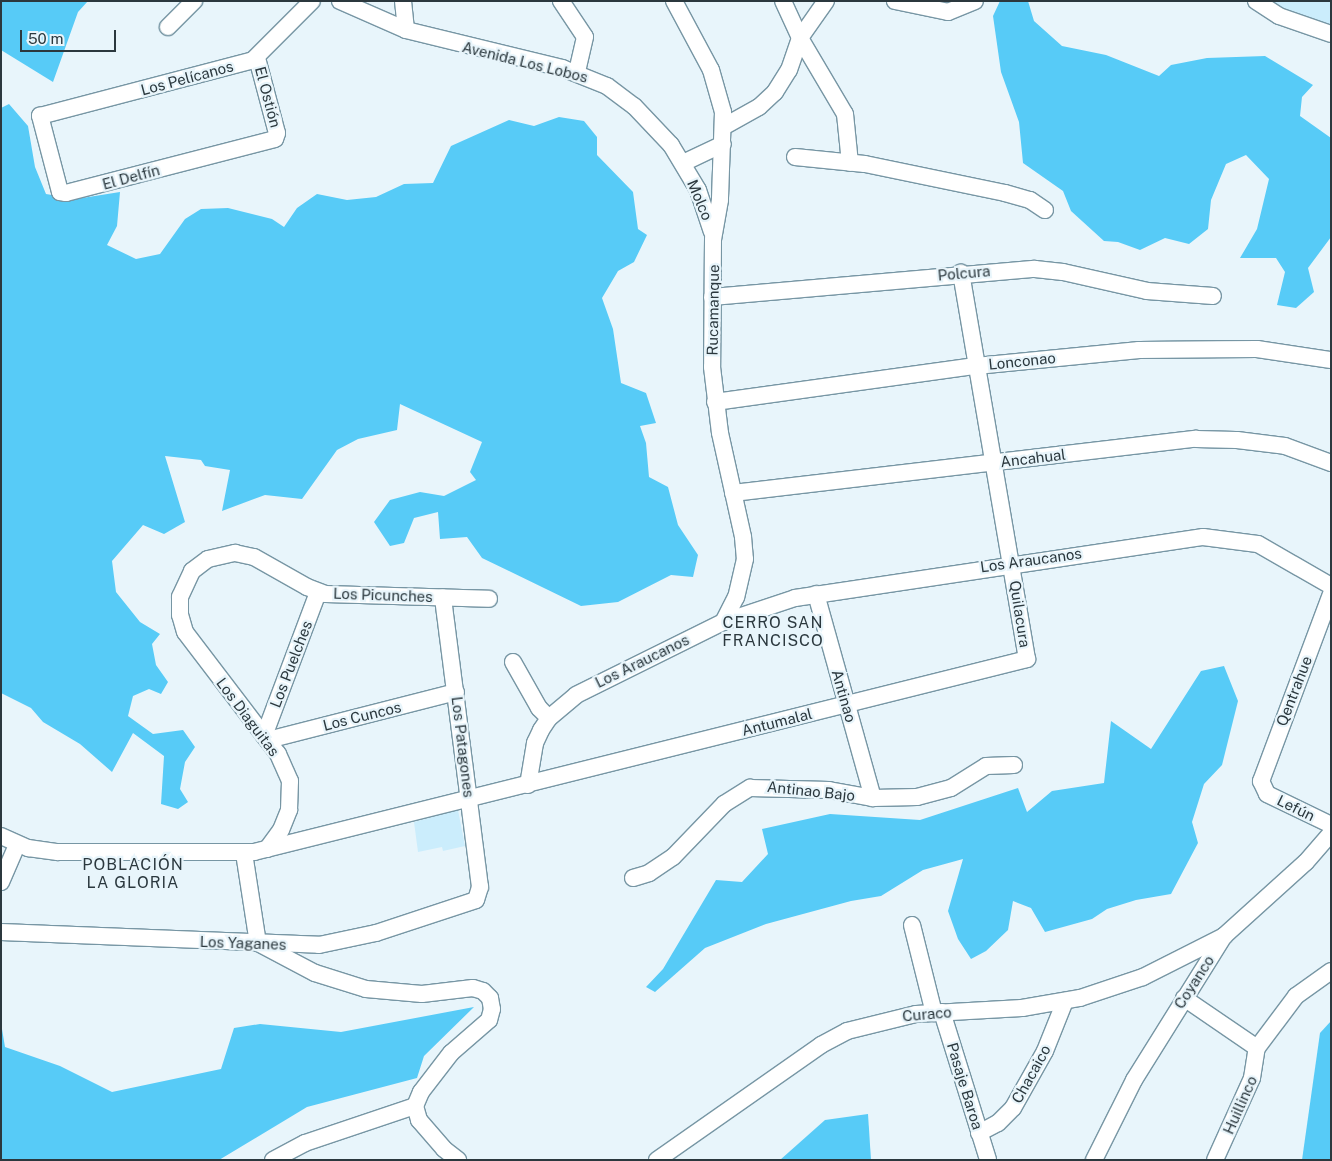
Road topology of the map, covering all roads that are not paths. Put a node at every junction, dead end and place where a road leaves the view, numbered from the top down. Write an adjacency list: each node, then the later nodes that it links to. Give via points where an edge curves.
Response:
1 (194, 1): 12 (street)
2 (312, 1): 16 (street)
3 (340, 1): 13 (street, Avenida Los Lobos)
4 (402, 1): 13 (street)
5 (561, 1): 17 (street, via 585,37)
6 (674, 1): 19 (street, Rucamanque, via 711,70 720,98)
7 (783, 1): 15 (street)
8 (826, 1): 15 (street)
9 (895, 1): 10 (street, via 948,12)
10 (975, 1)
11 (1256, 1): 14 (street, via 1279,16)
12 (168, 27)
13 (406, 30): 17 (street, Avenida Los Lobos)
14 (1331, 34)
15 (800, 38): 19 (street, via 789,70 775,92 759,107); 24 (street, via 845,114)
16 (257, 58): 18 (street, Los Pelícanos); 20 (street, El Ostión)
17 (577, 73): 23 (street, Avenida Los Lobos, via 607,86 634,106)
18 (40, 116): 20 (street, El Delfín, via 59,190 64,194)
19 (724, 127): 21 (street, Rucamanque)
20 (277, 137)
21 (723, 144): 23 (street); 26 (street, Rucamanque)
22 (795, 157): 24 (street)
23 (683, 163): 26 (street, Molco, via 704,201)
24 (850, 163): 25 (street, via 1025,198)
25 (1045, 210)
26 (714, 239): 29 (street, Rucamanque)
27 (961, 273): 28 (street, Polcura, via 1049,270 1118,286); 29 (street, Polcura); 31 (street, Quilacura)
28 (1213, 296)
29 (712, 297): 32 (street, Rucamanque)
30 (1331, 360): 31 (street, Lonconao, via 1281,351 1200,347)
31 (976, 366): 32 (street, Lonconao); 33 (street, Quilacura)
32 (715, 402): 35 (street, Rucamanque)
33 (993, 463): 34 (street, Ancahual, via 1216,439 1286,446); 35 (street, Ancahual); 36 (street, Quilacura)
34 (1331, 463)
35 (733, 493): 44 (street, Rucamanque, via 745,559 736,597)
36 (1012, 563): 37 (street, Los Araucanos, via 1168,540 1222,538 1271,549); 40 (street, Los Araucanos); 45 (street, Quilacura)
37 (1331, 586)
38 (182, 588): 39 (street, Los Picunches, via 199,564 216,556 235,553 263,561); 50 (street, Los Diaguitas, via 180,615 188,639)
39 (318, 592): 42 (street, Los Picunches); 50 (street, Los Puelches)
40 (816, 594): 44 (street, Los Araucanos, via 775,603); 48 (street, Antinao)
41 (1331, 594): 53 (street, Qentrahue, via 1262,777)
42 (444, 597): 43 (street, Los Picunches); 47 (street, Los Patagones)
43 (489, 598)
44 (723, 622): 49 (street, Los Araucanos, via 590,687)
45 (1027, 659): 48 (street, Antumalal)
46 (513, 662): 49 (street, via 539,708)
47 (456, 692): 50 (street, Los Cuncos); 55 (street, Los Patagones)
48 (847, 704): 52 (street, Antumalal); 54 (street, Antinao)
49 (549, 718): 52 (street, Los Araucanos, via 535,743)
50 (266, 738): 60 (street, Los Diaguitas, via 284,766 291,791 286,819)
51 (1014, 765): 54 (street, Antinao Bajo, via 986,766 960,784 933,794)
52 (528, 784): 55 (street)
53 (1263, 788): 56 (street, Lefún, via 1267,794)
54 (873, 798): 62 (street, Antinao Bajo, via 829,790 750,788 724,804 673,857)
55 (470, 799): 60 (street); 64 (street, Los Patagones, via 480,887)
56 (1331, 825)
57 (1331, 833): 67 (street, Coyanco, via 1306,862)
58 (1, 836): 59 (street)
59 (17, 845): 61 (street, via 58,852); 63 (street)
60 (267, 849): 61 (street)
61 (244, 853): 68 (street)
62 (633, 878)
63 (1, 882)
64 (478, 898): 68 (street, Los Yaganes, via 472,903 337,942 304,945)
65 (912, 925): 72 (street, Pasaje Baroa)
66 (1, 932): 68 (street, Los Yaganes)
67 (1224, 936): 70 (street, Coyanco); 71 (street, Curaco, via 1126,984)
68 (258, 943): 74 (street, via 314,973 366,989 422,994 473,988 487,994 492,1009 488,1020 451,1053 421,1092)
69 (1331, 971): 73 (street, Huillinco, via 1296,996)
70 (1184, 998): 73 (street); 80 (street, Coyanco, via 1134,1080)
71 (1065, 1001): 72 (street, Curaco); 75 (street, Chacaico, via 1045,1051 1012,1108 998,1123)
72 (938, 1012): 75 (street, Pasaje Baroa); 78 (street, Curaco, via 875,1022 834,1038)
73 (1257, 1048): 81 (street, Huillinco, via 1252,1078)
74 (415, 1106): 76 (street, via 305,1143); 77 (street, via 417,1117 444,1150)
75 (979, 1133): 79 (street, Pasaje Baroa)
76 (273, 1160)
77 (458, 1160)
78 (657, 1160)
79 (988, 1160)
80 (1094, 1160)
81 (1215, 1160)

